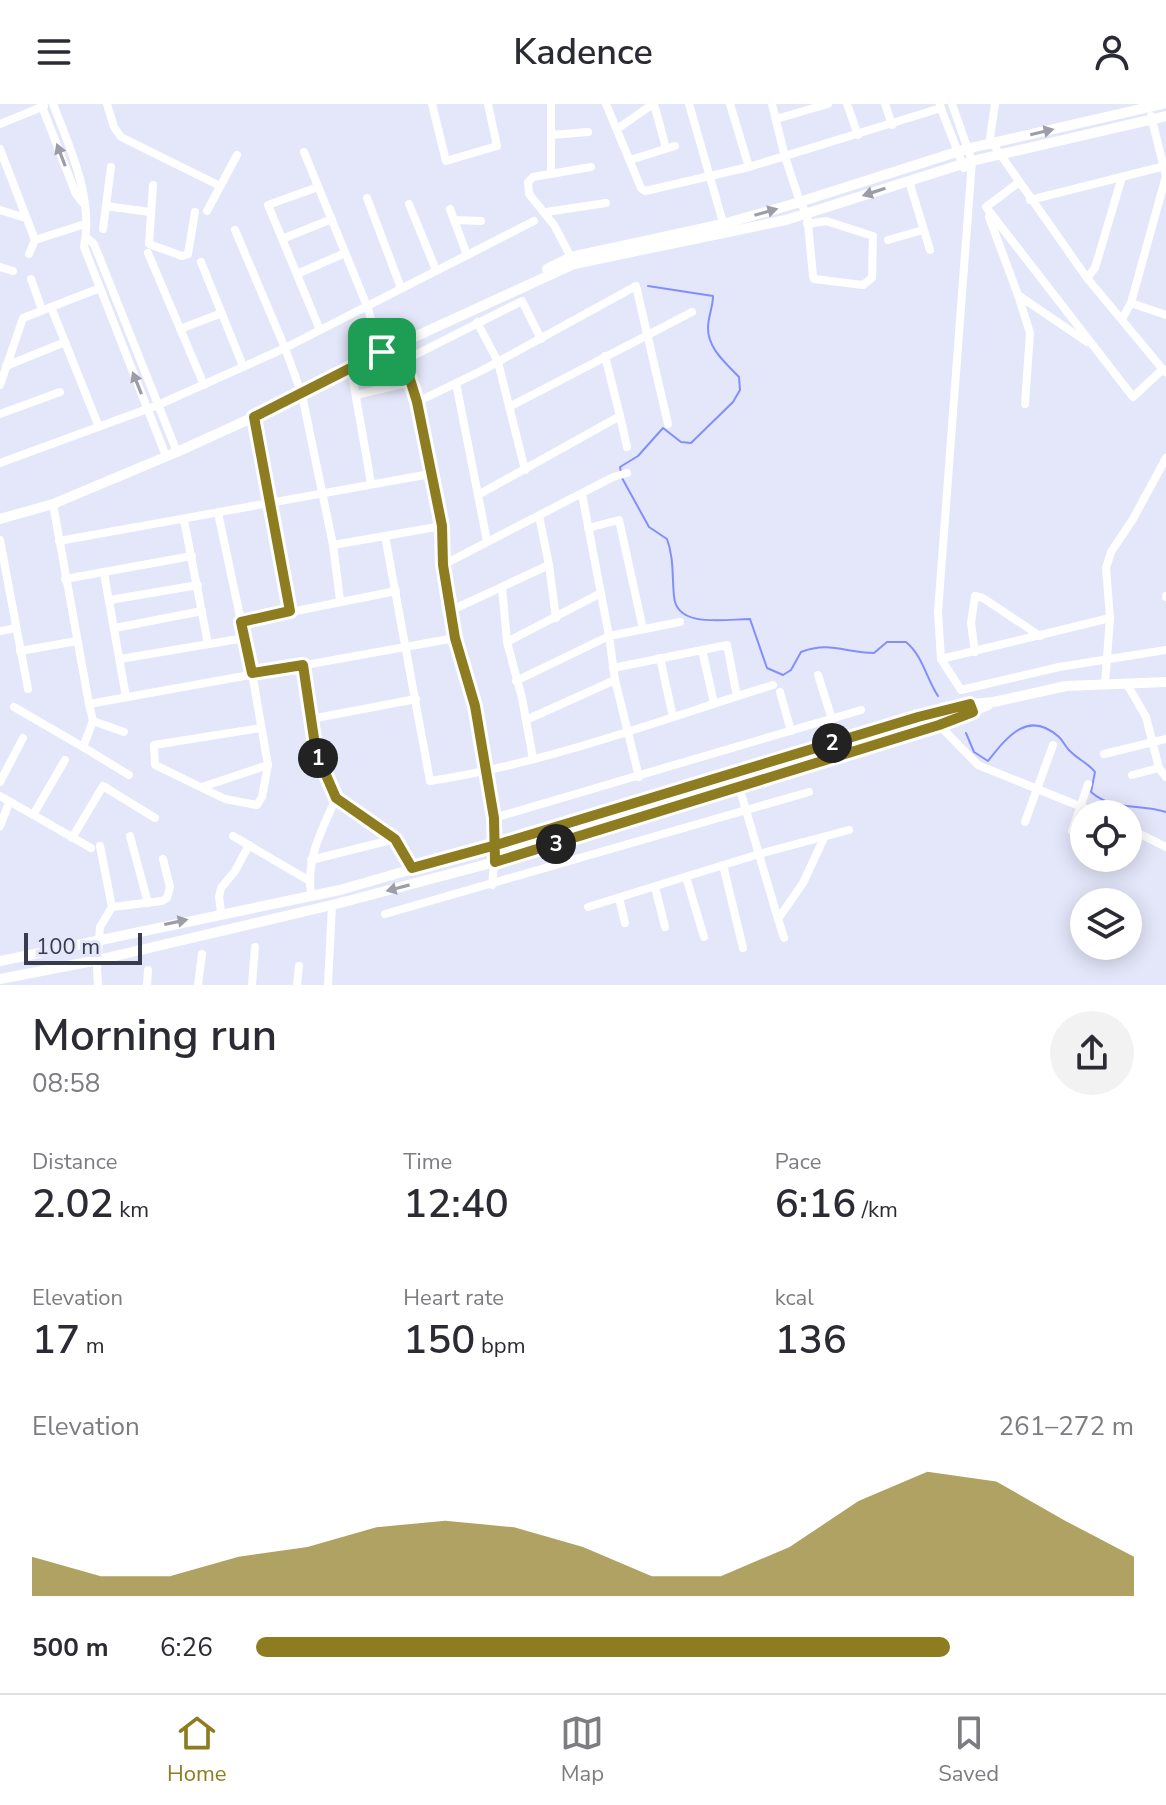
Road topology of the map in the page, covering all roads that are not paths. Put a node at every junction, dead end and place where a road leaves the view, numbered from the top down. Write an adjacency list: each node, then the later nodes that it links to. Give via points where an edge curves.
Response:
1 (26, 104): 19 (street)
2 (52, 104): 19 (street); 59 (street, via 78,169)
3 (117, 104): 22 (street)
4 (432, 104): 30 (street, via 446,161 497,146)
5 (488, 104): 30 (street)
6 (495, 104): 30 (street)
7 (551, 104): 31 (street)
8 (606, 104): 28 (street)
9 (654, 104): 28 (street); 40 (street, via 670,147)
10 (689, 104): 47 (street)
11 (730, 104): 45 (street)
12 (772, 104): 24 (street)
13 (828, 104): 24 (street)
14 (847, 104): 32 (street)
15 (885, 104): 27 (street)
16 (952, 104): 35 (street)
17 (995, 104): 33 (street)
18 (1163, 104): 21 (street)
19 (40, 106): 26 (street); 59 (street, one-way to 19)
20 (940, 106): 27 (street); 35 (street)
21 (1147, 106): 25 (street); 33 (street, one-way to 21)
22 (108, 107): 53 (street, via 121,137)
23 (1166, 116): 25 (street)
24 (776, 119): 39 (street)
25 (1152, 119): 37 (street); 42 (street)
26 (0, 124)
27 (892, 125): 32 (street)
28 (617, 129): 40 (street)
29 (588, 132): 31 (street)
30 (495, 135)
31 (551, 135): 46 (street)
32 (858, 135): 39 (street)
33 (991, 144): 35 (street); 37 (street)
34 (0, 149): 71 (street)
35 (961, 151): 41 (street); 57 (street)
36 (304, 152): 54 (street)
37 (1001, 154): 41 (street); 51 (street)
38 (237, 155): 53 (street)
39 (785, 157): 45 (street); 57 (street)
40 (630, 160): 47 (street, via 645,191)
41 (967, 163): 50 (street); 203 (street, via 938,612)
42 (1165, 163): 48 (street); 49 (street)
43 (111, 167): 61 (street)
44 (591, 167): 46 (street)
45 (749, 167): 47 (street)
46 (551, 173): 68 (street, via 528,182 529,194)
47 (711, 176): 78 (street)
48 (1166, 176): 69 (street)
49 (1122, 177): 56 (street); 96 (street, via 1095,268)
50 (909, 181): 73 (street, one-way to 73); 80 (street)
51 (1018, 183): 56 (street); 62 (street)
52 (153, 185): 66 (street)
53 (220, 186): 65 (street)
54 (318, 187): 72 (street); 82 (street, via 268,205)
55 (367, 198): 99 (street)
56 (1030, 200): 96 (street)
57 (800, 202): 73 (street); 78 (street, one-way to 57)
58 (606, 203): 68 (street)
59 (83, 204): 75 (street)
60 (409, 204): 93 (street)
61 (106, 206): 66 (street); 75 (street, via 104,224)
62 (986, 207): 100 (street); 115 (street)
63 (450, 209): 74 (street)
64 (0, 210): 71 (street)
65 (207, 211)
66 (150, 212): 67 (street, via 148,243 182,256 190,251)
67 (195, 212)
68 (546, 212): 91 (street)
69 (1155, 214): 70 (street); 101 (street)
70 (1166, 217)
71 (26, 218): 83 (street)
72 (332, 219): 82 (street); 87 (street)
73 (807, 219): 73 (street, via 814,279 869,282 873,236); 78 (street)
74 (454, 220): 76 (street); 89 (street)
75 (85, 221): 81 (street); 83 (street)
76 (481, 221)
77 (534, 221): 89 (street)
78 (725, 229): 91 (street)
79 (235, 230): 116 (street)
80 (923, 230): 84 (street); 85 (street)
81 (86, 237): 98 (street, via 84,247); 134 (street, via 94,244)
82 (282, 239): 95 (street)
83 (35, 240): 88 (street)
84 (888, 240)
85 (930, 250)
86 (148, 253): 109 (street)
87 (345, 253): 95 (street); 102 (street)
88 (29, 254)
89 (467, 255): 93 (street)
90 (201, 262): 105 (street)
91 (569, 262): 114 (street)
92 (0, 267): 94 (street)
93 (436, 270): 99 (street)
94 (13, 271)
95 (297, 274): 110 (street)
96 (1087, 278): 107 (street)
97 (31, 279): 103 (street)
98 (100, 288): 103 (street); 136 (street, one-way to 98)
99 (401, 288): 102 (street)
100 (1018, 295): 115 (street); 133 (street, via 1030,333)
101 (1131, 303): 106 (street); 107 (street)
102 (367, 306): 110 (street); 117 (street)
103 (47, 308): 113 (street); 121 (street, via 23,318)
104 (692, 312): 111 (street)
105 (222, 313): 109 (street); 122 (street)
106 (1166, 315)
107 (1122, 319): 124 (street)
108 (477, 322): 112 (street, via 522,301); 119 (street); 120 (street)
109 (180, 329): 128 (street)
110 (320, 330): 116 (street)
111 (648, 333): 112 (street, via 636,286); 118 (street); 140 (street)
112 (541, 339): 120 (street)
113 (65, 342): 121 (street); 141 (street)
114 (399, 344): 117 (street); 119 (street)
115 (1094, 347): 124 (street, via 1133,397)
116 (285, 348): 122 (street); 130 (street)
117 (382, 352): 123 (street)
118 (605, 356): 135 (street); 138 (street)
119 (405, 360): 125 (street)
120 (498, 362): 126 (street); 135 (street)
121 (6, 366): 127 (street)
122 (243, 366): 128 (street)
123 (351, 369): 130 (street); 131 (street)
124 (1165, 371)
125 (411, 382): 131 (street); 132 (street)
126 (456, 383): 132 (street); 152 (street)
127 (0, 385)
128 (204, 385): 134 (street)
129 (60, 392): 137 (street)
130 (302, 395): 139 (street); 150 (street)
131 (356, 395): 149 (street)
132 (417, 402): 148 (street)
133 (1025, 404)
134 (158, 405): 136 (street); 143 (street)
135 (509, 407): 146 (street)
136 (148, 409): 141 (street); 143 (street)
137 (0, 414)
138 (620, 416): 142 (street); 146 (street)
139 (254, 417): 143 (street); 153 (street)
140 (668, 424)
141 (99, 427): 145 (street)
142 (627, 447)
143 (172, 454): 154 (street)
144 (1166, 458): 182 (street, via 1111,552 1106,568)
145 (0, 463)
146 (525, 470): 152 (street)
147 (627, 473): 151 (street)
148 (430, 474): 149 (street); 159 (street)
149 (371, 483): 150 (street)
150 (322, 493): 153 (street); 165 (street)
151 (582, 494): 156 (street); 160 (street)
152 (478, 495): 164 (street)
153 (271, 503): 155 (street); 180 (street)
154 (53, 504): 157 (street); 163 (street)
155 (218, 513): 158 (street); 183 (street)
156 (539, 516): 164 (street); 168 (street)
157 (0, 519)
158 (184, 520): 163 (street); 166 (street)
159 (442, 526): 161 (street); 167 (street)
160 (588, 528): 175 (street); 187 (street, via 619,520)
161 (385, 536): 165 (street); 174 (street)
162 (0, 540): 171 (street)
163 (59, 541): 170 (street)
164 (487, 541): 167 (street)
165 (333, 545): 177 (street)
166 (192, 556): 169 (street); 172 (street)
167 (443, 565): 178 (street)
168 (549, 565): 173 (street); 181 (street)
169 (104, 573): 170 (street); 176 (street)
170 (65, 579): 193 (street)
171 (4, 580): 185 (street)
172 (198, 585): 176 (street); 179 (street)
173 (502, 587): 178 (street); 194 (street)
174 (396, 591): 177 (street); 196 (street)
175 (601, 593): 181 (street); 189 (street)
176 (110, 600): 186 (street)
177 (340, 600): 180 (street)
178 (452, 610): 192 (street)
179 (202, 611): 186 (street); 195 (street)
180 (290, 611): 183 (street)
181 (556, 618): 194 (street)
182 (1110, 618): 190 (street); 204 (street)
183 (241, 622): 191 (street)
184 (680, 622): 187 (street)
185 (16, 628): 188 (street); 199 (street)
186 (115, 628): 202 (street)
187 (643, 629): 189 (street)
188 (0, 631)
189 (609, 636): 206 (street); 211 (street)
190 (1040, 636): 200 (street); 200 (street, via 975,596)
191 (245, 638): 195 (street); 207 (street)
192 (455, 638): 196 (street); 244 (street)
193 (77, 641): 199 (street); 220 (street)
194 (507, 642): 211 (street)
195 (208, 644): 202 (street)
196 (406, 647): 205 (street); 218 (street)
197 (702, 650): 201 (street); 216 (street, via 727,645); 219 (street)
198 (1166, 650): 204 (street)
199 (20, 651): 214 (street)
200 (975, 652): 203 (street)
201 (660, 658): 206 (street); 224 (street)
202 (120, 659): 217 (street)
203 (941, 659): 215 (street)
204 (1108, 660): 212 (street); 215 (street)
205 (303, 665): 207 (street); 225 (street)
206 (613, 668): 209 (street)
207 (252, 673): 217 (street); 230 (street)
208 (818, 675): 226 (street)
209 (615, 680): 227 (street); 233 (street)
210 (1166, 680): 213 (street)
211 (516, 681): 227 (street)
212 (1105, 684): 213 (street); 222 (street, via 1056,688)
213 (1127, 684): 236 (street, via 1146,717)
214 (28, 689)
215 (961, 690): 222 (street)
216 (737, 696): 219 (street); 231 (street, via 777,689)
217 (126, 697): 220 (street)
218 (416, 699): 225 (street); 244 (street, via 430,781)
219 (714, 703): 224 (street)
220 (89, 704): 228 (street)
221 (14, 707): 238 (street)
222 (971, 708): 229 (street); 245 (street, via 918,717)
223 (861, 710): 226 (street)
224 (673, 717): 233 (street)
225 (311, 719): 257 (street, via 316,752)
226 (832, 719): 231 (street)
227 (526, 720): 240 (street)
228 (93, 721): 232 (street); 238 (street)
229 (939, 725): 253 (street); 254 (street, via 978,765)
230 (261, 728): 242 (street); 252 (street, via 154,745 155,765)
231 (791, 731): 248 (street)
232 (124, 732)
233 (629, 732): 240 (street); 248 (street)
234 (23, 738): 250 (street)
235 (1166, 739): 236 (street)
236 (1151, 743): 239 (street); 243 (street)
237 (1053, 745): 254 (street)
238 (83, 747): 246 (street)
239 (1104, 754)
240 (533, 759): 244 (street)
241 (65, 760): 262 (street)
242 (268, 765): 252 (street); 252 (street, via 257,805 225,799)
243 (1159, 768): 247 (street); 249 (street)
244 (487, 772): 264 (street)
245 (735, 773): 253 (street); 266 (street)
246 (129, 775)
247 (1132, 775)
248 (639, 777): 264 (street)
249 (1166, 777)
250 (0, 782)
251 (1088, 784): 258 (street)
252 (202, 787)
253 (737, 787): 261 (street); 275 (street)
254 (1037, 789): 259 (street); 265 (street)
255 (809, 792): 261 (street)
256 (0, 796): 260 (street)
257 (336, 798): 274 (street); 281 (street)
258 (1083, 800)
259 (1070, 802)
260 (9, 803): 262 (street); 267 (street)
261 (745, 810): 279 (street); 287 (street)
262 (33, 815): 272 (street)
263 (155, 818): 272 (street, via 103,786)
264 (494, 818): 277 (street)
265 (1025, 822)
266 (563, 824): 275 (street); 277 (street)
267 (0, 826)
268 (849, 830): 273 (street)
269 (1142, 835): 278 (street)
270 (130, 836): 292 (street)
271 (233, 836): 276 (street)
272 (72, 838): 294 (street, via 96,847)
273 (824, 838): 279 (street); 298 (street)
274 (395, 839): 281 (street); 284 (street)
275 (568, 840): 282 (street)
276 (249, 845): 286 (street); 296 (street, via 221,888)
277 (496, 845): 282 (street); 284 (street)
278 (1166, 847)
279 (759, 854): 283 (street); 298 (street)
280 (163, 859): 292 (street, via 169,894)
281 (311, 860): 286 (street)
282 (495, 862): 287 (street); 293 (street, one-way to 293)
283 (723, 865): 285 (street); 305 (street)
284 (412, 868): 289 (street)
285 (686, 877): 288 (street); 301 (street)
286 (308, 880): 290 (street)
287 (492, 885): 297 (street)
288 (655, 887): 291 (street); 300 (street)
289 (340, 890): 290 (street); 293 (street)
290 (311, 895): 296 (street)
291 (619, 898): 295 (street); 299 (street)
292 (148, 903): 294 (street)
293 (337, 904): 307 (street); 317 (street)
294 (112, 907): 303 (street, via 100,927)
295 (588, 907)
296 (221, 912): 303 (street, one-way to 296)
297 (385, 914)
298 (778, 919): 302 (street)
299 (625, 923)
300 (665, 927)
301 (704, 937)
302 (784, 938)
303 (100, 939): 307 (street); 308 (street)
304 (255, 947): 315 (street)
305 (743, 948)
306 (202, 954): 314 (street)
307 (98, 960): 311 (street); 312 (street)
308 (0, 961)
309 (299, 966): 316 (street)
310 (148, 970): 313 (street)
311 (0, 979)
312 (98, 985)
313 (147, 985)
314 (198, 985)
315 (252, 985)
316 (297, 985)
317 (328, 985)

